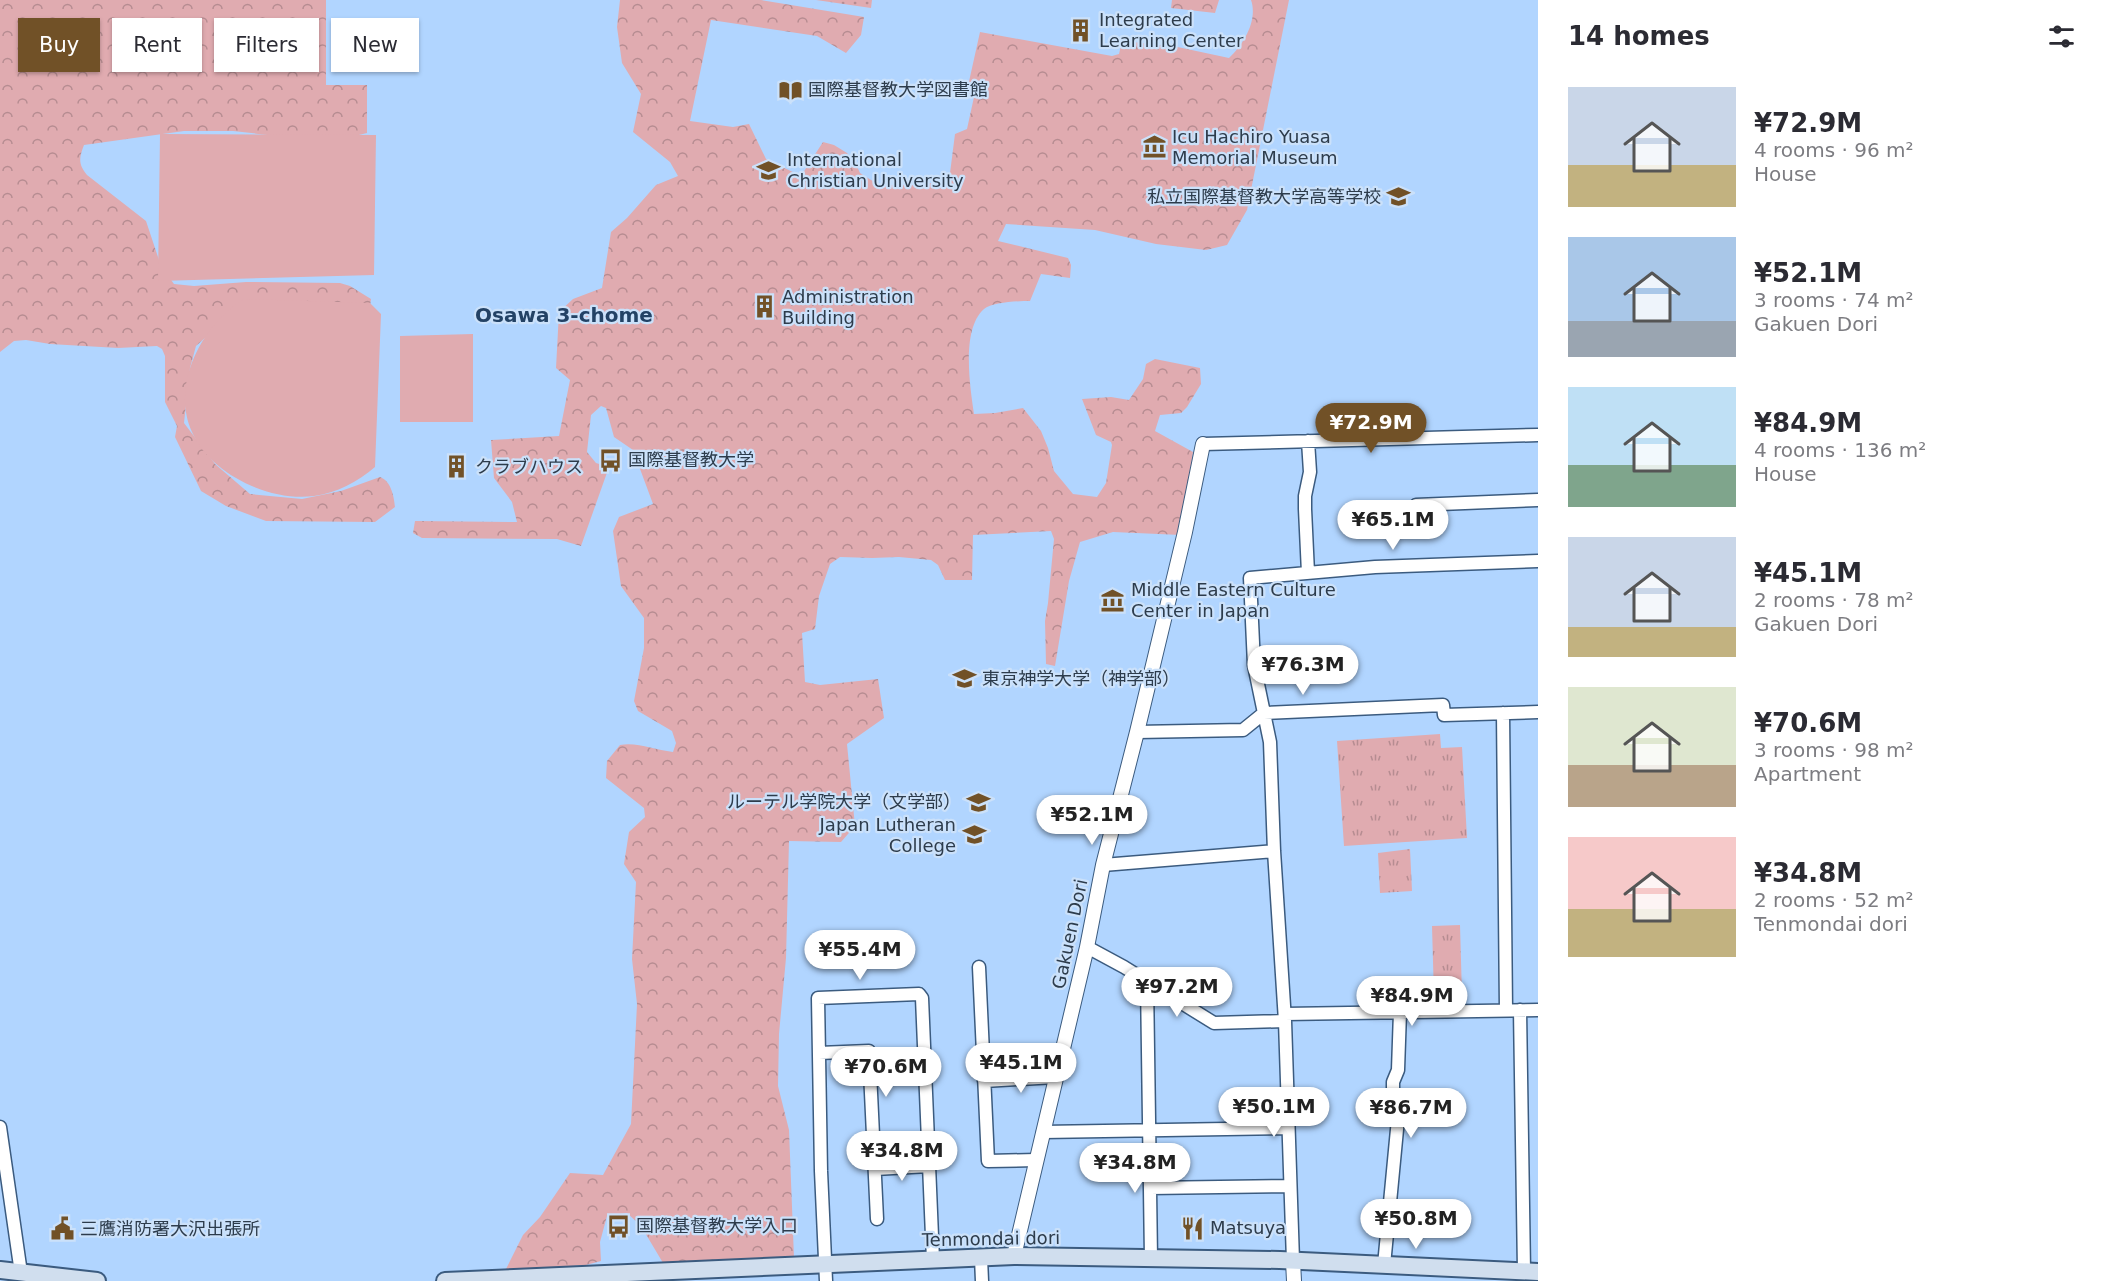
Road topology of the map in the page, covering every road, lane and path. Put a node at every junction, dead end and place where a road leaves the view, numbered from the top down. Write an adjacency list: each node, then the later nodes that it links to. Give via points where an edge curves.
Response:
1 (1538, 435): 2 (street)
2 (1308, 441): 3 (street); 7 (street)
3 (1203, 444): 11 (street, Gakuen Dori)
4 (1538, 500): 5 (street)
5 (1416, 505)
6 (1538, 561): 7 (street)
7 (1308, 573): 9 (street, via 1250,578 1254,665)
8 (1538, 712): 10 (street)
9 (1264, 713): 10 (street, via 1443,705 1444,715); 11 (street, via 1243,730); 12 (street, via 1270,742)
10 (1503, 713): 17 (street)
11 (1137, 732): 13 (street, Gakuen Dori)
12 (1274, 851): 13 (street); 21 (street)
13 (1103, 865): 14 (street, Gakuen Dori)
14 (1087, 947): 16 (street); 23 (street, Gakuen Dori)
15 (979, 966): 24 (street)
16 (1147, 982): 21 (street, via 1214,1023); 27 (street)
17 (1506, 1010): 18 (street); 20 (street)
18 (1520, 1010): 19 (street); 42 (street)
19 (1538, 1010)
20 (1400, 1012): 21 (street); 40 (street, via 1398,1070 1393,1082 1398,1119)
21 (1285, 1018): 26 (street)
22 (819, 1053): 30 (street, via 818,998 919,994); 31 (street, via 868,1051); 44 (street)
23 (1056, 1077): 24 (street); 28 (street, Gakuen Dori)
24 (984, 1080): 29 (street, via 988,1161)
25 (0, 1127): 43 (street)
26 (1288, 1128): 27 (street); 32 (street)
27 (1149, 1130): 28 (street); 33 (street)
28 (1043, 1132): 29 (street, Gakuen Dori)
29 (1036, 1160): 35 (street, Gakuen Dori)
30 (929, 1167): 31 (street); 38 (street)
31 (875, 1168): 34 (street)
32 (1290, 1186): 33 (street); 39 (street)
33 (1150, 1188): 37 (street)
34 (877, 1219)
35 (1014, 1256): 36 (main road, Tenmondai dori); 37 (main road, Tenmondai dori)
36 (981, 1258): 38 (main road, Tenmondai dori); 47 (street)
37 (1151, 1258): 39 (main road, Tenmondai dori)
38 (933, 1260): 44 (main road, Tenmondai dori)
39 (1293, 1261): 40 (main road, Tenmondai dori); 48 (street)
40 (1384, 1265): 42 (main road, Tenmondai dori)
41 (0, 1270): 43 (main road)
42 (1531, 1271)
43 (21, 1273): 45 (main road)
44 (826, 1273): 46 (main road, Tenmondai dori)
45 (97, 1281)
46 (445, 1281)
47 (982, 1281)
48 (1294, 1281)

